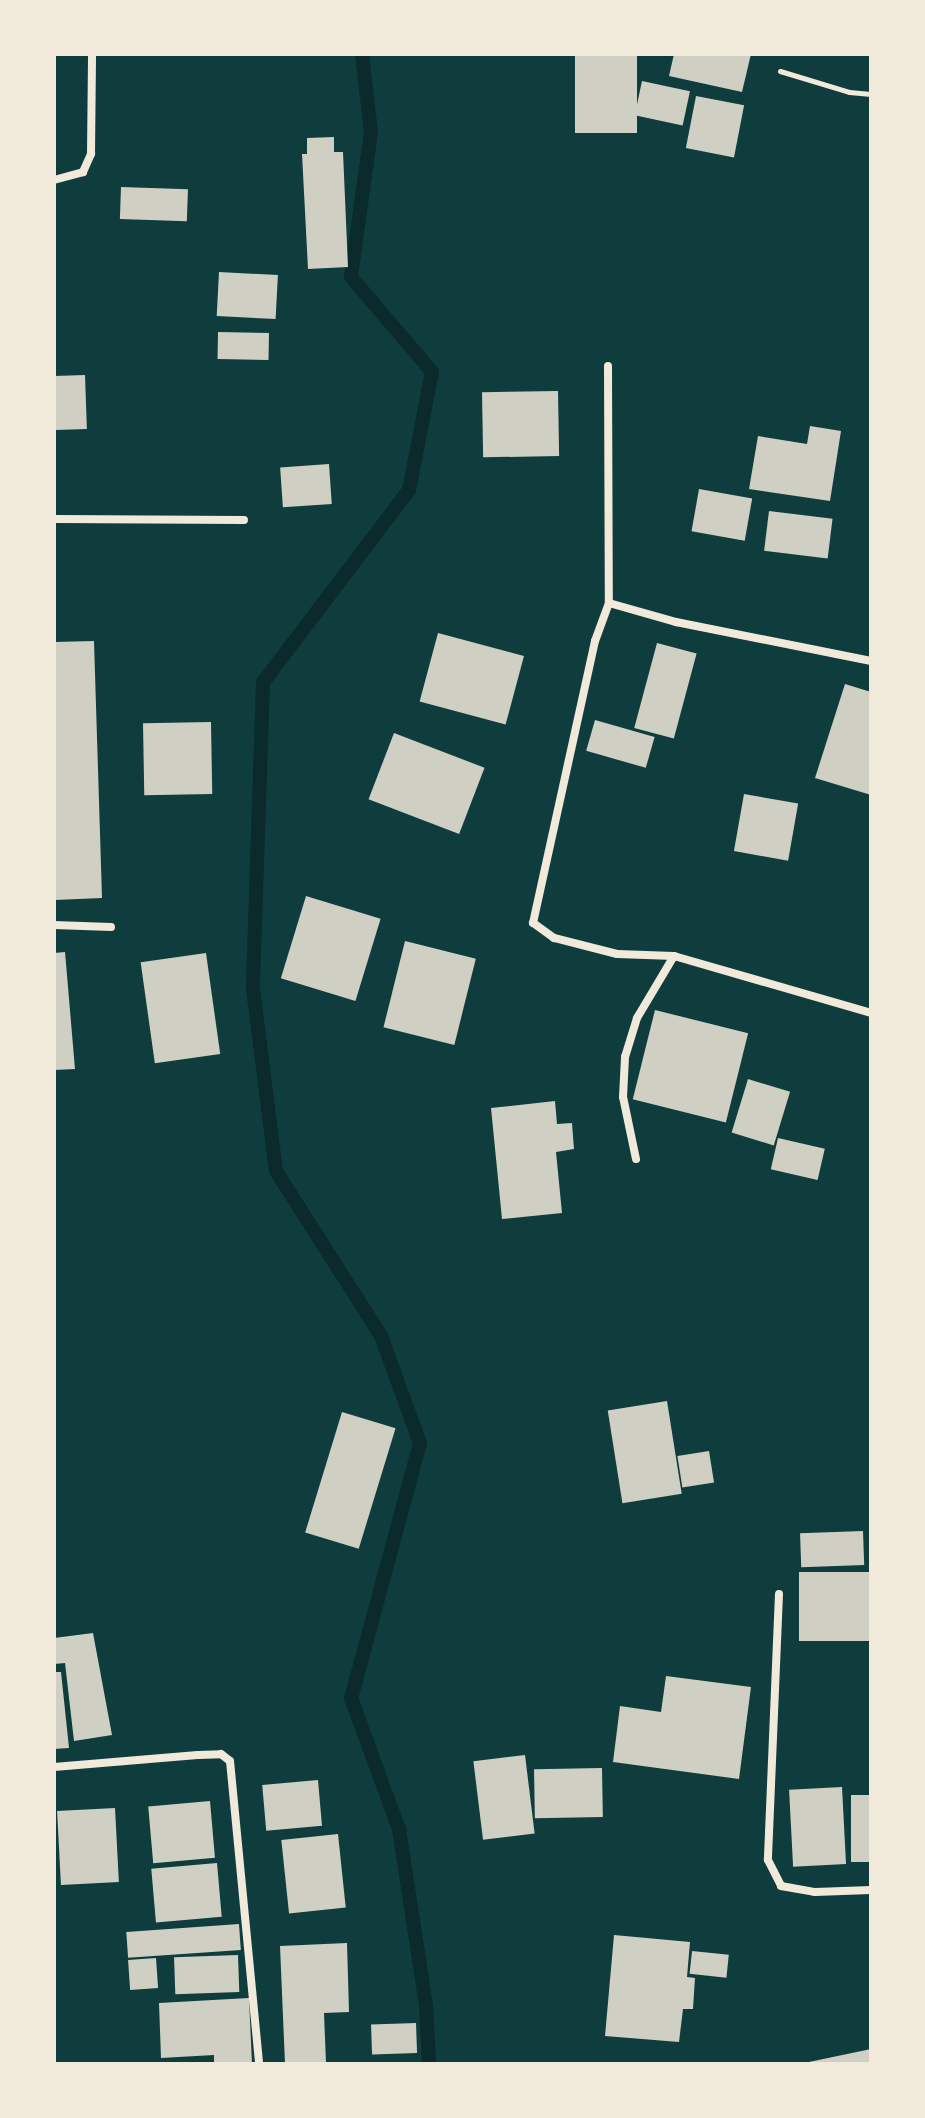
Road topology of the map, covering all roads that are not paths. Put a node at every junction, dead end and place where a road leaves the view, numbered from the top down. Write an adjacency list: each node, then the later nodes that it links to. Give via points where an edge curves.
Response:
1 (92, 54): 2 (street, via 91,154 83,172)
2 (54, 180)
3 (608, 366): 6 (street)
4 (54, 519): 5 (street)
5 (244, 520)
6 (609, 603): 7 (street, via 676,622); 10 (street, via 595,641 533,923 554,938 617,954)
7 (871, 661)
8 (54, 925): 9 (street)
9 (111, 927)
10 (674, 956): 11 (street); 12 (street, via 637,1018 625,1057 623,1097)
11 (871, 1013)
12 (636, 1159)
13 (779, 1594): 15 (street, via 768,1860 781,1886 815,1892)
14 (54, 1767): 16 (street, via 221,1754 230,1761)
15 (871, 1890)
16 (259, 2064)

